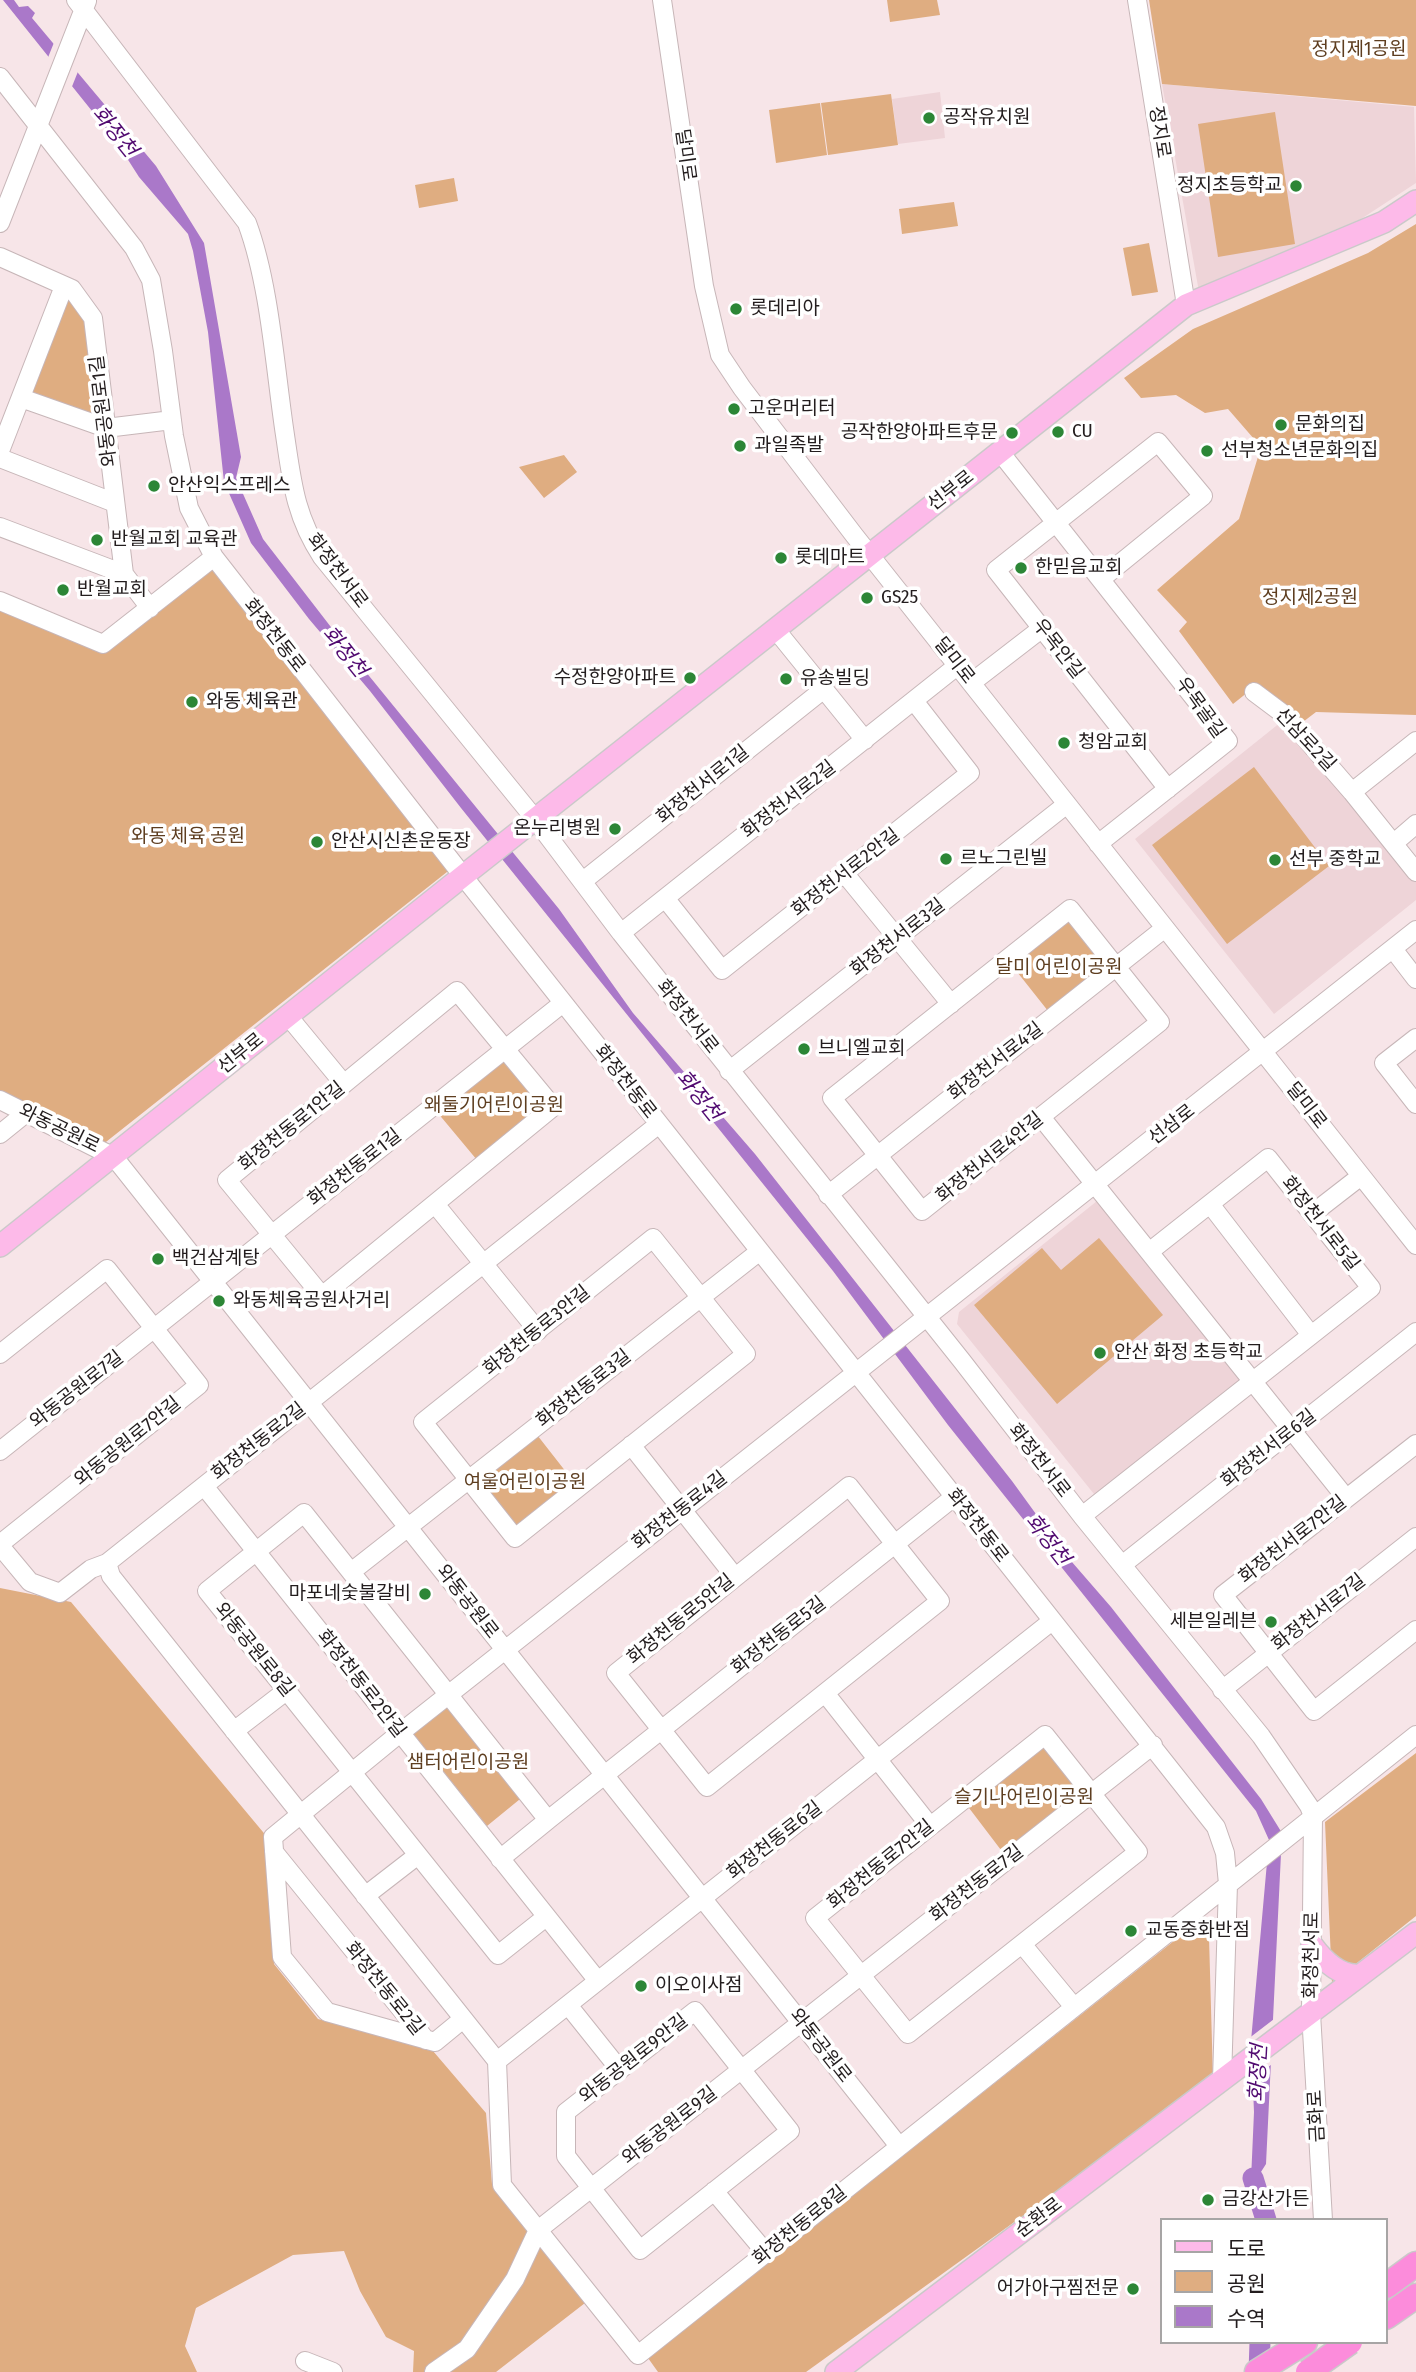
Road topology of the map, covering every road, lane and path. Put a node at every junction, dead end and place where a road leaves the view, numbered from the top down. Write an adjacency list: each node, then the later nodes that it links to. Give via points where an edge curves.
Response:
1 (662, 0): 20 (street, 달미로, via 704,286 720,355)
2 (1138, 0): 10 (street, 정지로)
3 (82, 3): 5 (street); 38 (street, 화정천서로, via 247,223 262,282 297,510 316,549)
4 (0, 77): 5 (street, 화정천동로)
5 (38, 127): 7 (street); 12 (street, 화정천동로, via 134,248 150,280)
6 (1416, 201): 10 (main road, 선부로, via 1384,222)
7 (0, 223)
8 (0, 257): 9 (street, 와동공원로1길)
9 (64, 286): 11 (street); 13 (street, 와동공원로1길, via 72,289 93,318)
10 (1186, 305): 15 (main road, 선부로)
11 (21, 398): 13 (street); 14 (street)
12 (172, 420): 13 (street); 21 (street, 화정천동로, via 189,508)
13 (106, 428): 17 (street, 와동공원로1길)
14 (0, 451)
15 (1000, 452): 18 (street, 우목골길); 20 (main road, 선부로)
16 (0, 458): 17 (street)
17 (115, 503): 22 (street, 와동공원로1길)
18 (1056, 522): 23 (street, 우목골길); 23 (street, via 1158,442 1203,496); 26 (street, 우목안길, via 996,570)
19 (0, 527): 22 (street)
20 (870, 555): 27 (main road, 선부로); 28 (street, 달미로)
21 (214, 557): 25 (street); 44 (street, 화정천동로)
22 (124, 574): 25 (street)
23 (1101, 579): 35 (street, 우목골길, via 1228,741)
24 (0, 601): 25 (street, via 103,644)
25 (150, 607)
26 (1041, 628): 29 (street); 35 (street, 우목안길)
27 (776, 629): 30 (street); 38 (main road, 선부로)
28 (957, 666): 29 (street, 달미로); 32 (street, 화정천서로2길)
29 (971, 683): 37 (street, 달미로)
30 (824, 689): 33 (street); 45 (street, 화정천서로1길)
31 (1254, 692): 36 (street, 선삼로2길, via 1286,716)
32 (914, 701): 33 (street, 화정천서로2길); 43 (street, 화정천서로2안길, via 970,773)
33 (865, 740): 46 (street, 화정천서로2길)
34 (1416, 741): 36 (street)
35 (1168, 789): 41 (street, 우목골길)
36 (1352, 792): 40 (street, 선삼로2길)
37 (1067, 804): 41 (street, 달미로); 50 (street, 화정천서로3길)
38 (535, 820): 44 (main road, 선부로); 45 (street, 화정천서로)
39 (1416, 824): 40 (street)
40 (1394, 843): 42 (street, 선삼로2길)
41 (1098, 844): 47 (street, 달미로)
42 (1416, 872)
43 (845, 874): 46 (street, 화정천서로2안길, via 722,971); 50 (street)
44 (463, 876): 54 (street, 화정천동로); 56 (main road, 선부로)
45 (583, 881): 49 (street, 화정천서로)
46 (665, 898): 49 (street, 화정천서로2길)
47 (1165, 928): 52 (street, 화정천서로4길); 59 (street, 달미로)
48 (1416, 930): 51 (street, 선삼로)
49 (621, 933): 60 (street, 화정천서로)
50 (898, 938): 55 (street); 60 (street, 화정천서로3길)
51 (1393, 949): 53 (street); 59 (street, 선삼로)
52 (1116, 967): 55 (street, 화정천서로4안길, via 1070,909); 65 (street, 화정천서로4안길, via 1160,1022); 68 (street, 화정천서로4길)
53 (1416, 979)
54 (563, 1003): 58 (street, 화정천동로1길); 66 (street, 화정천동로)
55 (951, 1004): 68 (street, 화정천서로4안길, via 832,1098)
56 (288, 1016): 61 (street); 69 (main road, 선부로)
57 (1416, 1038): 63 (street, via 1384,1063)
58 (505, 1049): 61 (street, 화정천동로1안길, via 457,990); 73 (street, 화정천동로1안길, via 553,1107); 76 (street, 화정천동로1길)
59 (1264, 1053): 70 (street, 달미로); 71 (street, 선삼로)
60 (729, 1071): 72 (street, 화정천서로)
61 (344, 1084): 76 (street, 화정천동로1안길, via 227,1180)
62 (0, 1100): 64 (street, 와동공원로)
63 (1416, 1104)
64 (26, 1113): 67 (street); 69 (street, 와동공원로)
65 (1041, 1117): 68 (street, 화정천서로4안길, via 922,1212); 71 (street)
66 (659, 1124): 79 (street, 화정천동로); 81 (street, 화정천동로2길)
67 (0, 1134)
68 (878, 1155): 72 (street, 화정천서로4길)
69 (114, 1157): 78 (main road, 선부로); 82 (street, 와동공원로)
70 (1361, 1176): 75 (street); 77 (street, 달미로)
71 (1096, 1185): 80 (street); 84 (street, 선삼로)
72 (828, 1195): 84 (street, 화정천서로)
73 (435, 1204): 76 (street, 화정천동로1안길, via 322,1296); 81 (street)
74 (1210, 1204): 75 (street, 화정천서로5길, via 1268,1158); 80 (street, 화정천서로5길); 89 (street)
75 (1312, 1214): 89 (street, 화정천서로5길, via 1371,1288)
76 (272, 1235): 82 (street, 화정천동로1길)
77 (1416, 1245)
78 (0, 1246)
79 (760, 1251): 83 (street, 화정천동로3길); 91 (street, 화정천동로)
80 (1149, 1252): 92 (street)
81 (485, 1263): 86 (street); 93 (street, 화정천동로2길)
82 (213, 1282): 85 (street, 와동공원로7길); 93 (street, 와동공원로)
83 (701, 1298): 86 (street, 화정천동로3안길, via 653,1238); 96 (street, 화정천동로3안길, via 746,1354); 98 (street, 화정천동로3길)
84 (926, 1316): 87 (street, 선삼로); 103 (street, 화정천서로)
85 (154, 1329): 90 (street, via 107,1269); 97 (street, 와동공원로7길); 107 (street, 와동공원로7안길, via 199,1385)
86 (538, 1331): 98 (street, 화정천동로3안길, via 423,1422)
87 (908, 1331): 91 (street, 화정천동로4길)
88 (1416, 1332): 94 (street, 화정천서로6길)
89 (1311, 1335): 92 (street, 화정천서로5길)
90 (0, 1354)
91 (855, 1372): 100 (street, 화정천동로); 102 (street, 화정천동로4길)
92 (1253, 1381): 94 (street); 103 (street, 화정천서로5길)
93 (309, 1402): 99 (street, 화정천동로2길); 104 (street, 와동공원로)
94 (1292, 1431): 101 (street); 110 (street, 화정천서로6길)
95 (1416, 1444): 101 (street, 화정천서로7안길)
96 (631, 1445): 98 (street, 화정천동로3안길, via 515,1538); 102 (street)
97 (0, 1451)
98 (469, 1480): 104 (street, 화정천동로3길)
99 (204, 1486): 108 (street, 화정천동로2안길); 109 (street, 화정천동로2길)
100 (954, 1497): 106 (street, 화정천동로5길); 113 (street, 화정천동로)
101 (1346, 1499): 116 (street, 화정천서로7안길, via 1223,1595)
102 (682, 1510): 112 (street); 115 (street, 화정천동로4길)
103 (1082, 1516): 110 (street, 화정천서로)
104 (409, 1527): 111 (street, 화정천동로3길); 115 (street, 와동공원로)
105 (1416, 1537): 116 (street, 화정천서로7길)
106 (895, 1544): 112 (street, 화정천동로5안길, via 849,1486); 119 (street, 화정천동로5안길, via 940,1601); 121 (street, 화정천동로5길)
107 (0, 1545): 109 (street, 화정천동로2길, via 30,1582 60,1593 90,1569)
108 (256, 1552): 111 (street, 와동공원로8길, via 304,1513); 117 (street, 와동공원로8길, via 207,1591); 123 (street, 화정천동로2안길)
109 (107, 1563): 122 (street, via 111,1576)
110 (1122, 1565): 118 (street, 화정천서로)
111 (351, 1573): 120 (street, 와동공원로8길)
112 (735, 1577): 121 (street, 화정천동로5안길, via 616,1673)
113 (1052, 1621): 125 (street, 화정천동로); 126 (street, 화정천동로6길)
114 (1416, 1630): 116 (street, 화정천서로7안길, via 1314,1711)
115 (504, 1651): 120 (street, 화정천동로4길); 128 (street, 와동공원로)
116 (1268, 1653): 118 (street, 화정천서로7길)
117 (286, 1690): 122 (street); 127 (street, 와동공원로8길)
118 (1222, 1690): 131 (street, 화정천서로, via 1300,1790)
119 (825, 1693): 121 (street, 화정천동로5안길, via 707,1787); 126 (street)
120 (449, 1695): 123 (street, 화정천동로4길); 132 (street, 와동공원로8길)
121 (661, 1730): 128 (street, 화정천동로5길)
122 (234, 1731): 130 (street)
123 (400, 1733): 127 (street, 화정천동로4길); 136 (street, 화정천동로2안길)
124 (1416, 1735): 131 (street, 화정천동로8길)
125 (1153, 1745): 129 (street, 화정천동로7길); 137 (street, 화정천동로, via 1220,1834)
126 (877, 1760): 133 (street); 139 (street, 화정천동로6길)
127 (351, 1772): 130 (street, 화정천동로4길); 135 (street, 와동공원로8길)
128 (604, 1775): 132 (street); 139 (street, 와동공원로)
129 (1091, 1793): 133 (street, 화정천동로7안길, via 1045,1735); 142 (street, 화정천동로7안길, via 1138,1852); 144 (street, 화정천동로7길)
130 (299, 1813): 134 (street, 화정천동로2길, via 273,1837); 138 (street)
131 (1313, 1816): 137 (street, 화정천동로8길); 143 (street, 화정천서로)
132 (548, 1819): 136 (street)
133 (930, 1826): 144 (street, 화정천동로7안길, via 815,1917)
134 (274, 1852): 152 (street, 화정천동로2길); 152 (street, 화정천동로2길, via 282,1957 327,2012)
135 (418, 1855): 138 (street); 140 (street, 와동공원로8길, via 498,1955)
136 (500, 1859): 140 (street, 화정천동로2안길)
137 (1228, 1884): 148 (street, 화정천동로8길); 156 (street, 화정천동로)
138 (366, 1896): 150 (street)
139 (702, 1898): 146 (street, 화정천동로6길); 151 (street, 와동공원로)
140 (546, 1917): 146 (street, 화정천동로2안길)
141 (1416, 1933): 145 (main road)
142 (1022, 1944): 144 (street, 화정천동로7안길, via 908,2034); 148 (street)
143 (1312, 1945): 145 (main road, via 1329,1964 1347,1975); 149 (street, 화정천서로)
144 (861, 1975): 151 (street, 화정천동로7길)
145 (1360, 1975): 149 (main road)
146 (598, 1981): 147 (street, 화정천동로6길)
147 (568, 2005): 153 (street, 화정천동로6길); 154 (street)
148 (1073, 2007): 157 (street, 화정천동로8길)
149 (1311, 2013): 156 (main road, 순환로); 160 (street, 금화로)
150 (463, 2019): 152 (street, via 435,2042); 153 (street)
151 (801, 2023): 155 (street, 와동공원로9길); 157 (street, 와동공원로)
152 (426, 2040)
153 (496, 2061): 161 (street, 화정천동로8길, via 502,2185)
154 (620, 2070): 155 (street, 와동공원로9안길, via 695,2011); 158 (street, 와동공원로9안길, via 566,2112 566,2156)
155 (741, 2070): 158 (street, 와동공원로9길); 159 (street, 와동공원로9안길, via 790,2131)
156 (1222, 2080): 173 (main road, 순환로)
157 (899, 2146): 162 (street, 화정천동로8길)
158 (592, 2188): 159 (street, 와동공원로9안길, via 640,2250); 161 (street, 와동공원로9길)
159 (714, 2191): 162 (street)
160 (1322, 2218)
161 (538, 2230): 162 (street, 화정천동로8길, via 638,2355); 172 (street, via 515,2279 467,2348)
162 (766, 2253)
163 (1416, 2264): 164 (highway)
164 (1388, 2285)
165 (1416, 2296): 166 (highway)
166 (1388, 2316)
167 (1302, 2344): 174 (highway)
168 (1330, 2344): 176 (street)
169 (1347, 2344): 175 (highway, bridge)
170 (305, 2361): 171 (street)
171 (333, 2372)
172 (434, 2372)
173 (836, 2372)
174 (1257, 2372)
175 (1308, 2372)
176 (1332, 2372)

